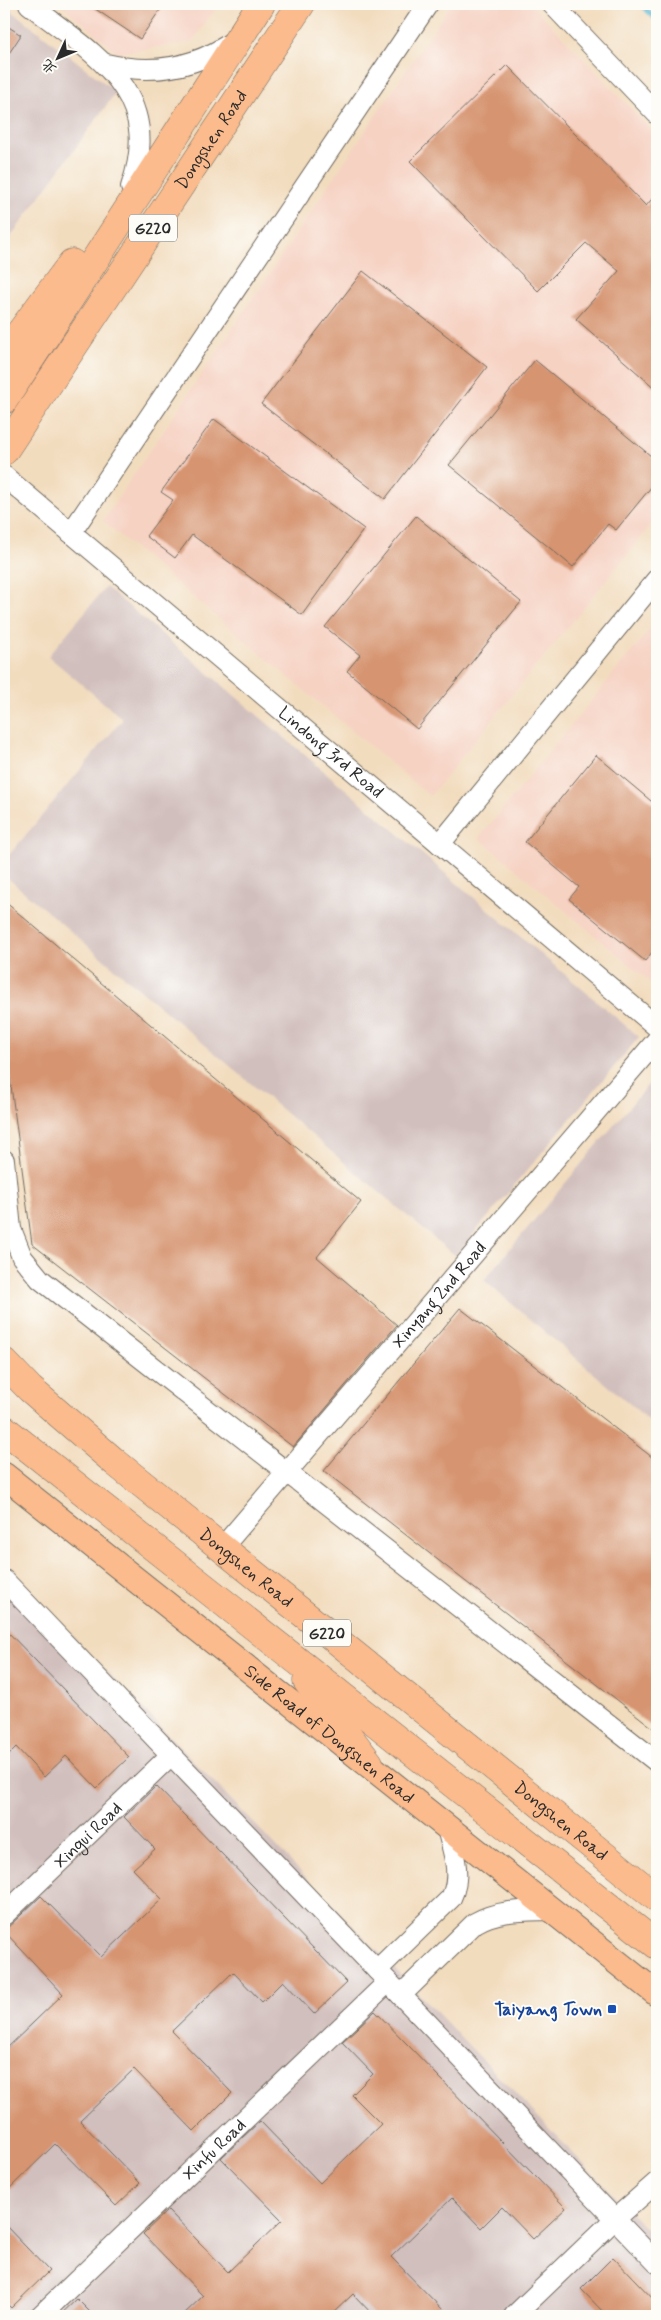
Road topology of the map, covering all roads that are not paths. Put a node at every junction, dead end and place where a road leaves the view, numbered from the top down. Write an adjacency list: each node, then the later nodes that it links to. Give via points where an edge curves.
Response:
1 (29, 4): 7 (street)
2 (261, 4): 6 (highway, Dongshen Road / G220)
3 (302, 4): 13 (highway, Dongshen Road / G220)
4 (428, 4): 15 (street)
5 (552, 4): 9 (street)
6 (239, 37): 7 (street, via 209,56 176,67 141,70); 8 (highway, Dongshen Road / G220)
7 (106, 64): 10 (street, via 132,100 138,122 140,158)
8 (198, 99): 10 (highway); 12 (highway, Dongshen Road / G220)
9 (657, 114)
10 (131, 187): 11 (highway)
11 (4, 354)
12 (4, 400)
13 (4, 451)
14 (4, 476): 15 (street, Lindong 3rd Road)
15 (71, 533): 17 (street, Lindong 3rd Road)
16 (657, 579): 17 (street)
17 (440, 844): 18 (street, Lindong 3rd Road)
18 (657, 1027)
19 (657, 1040): 23 (street, Xinyang 2nd Road)
20 (4, 1160): 23 (street, via 11,1228 22,1257 40,1279)
21 (4, 1362): 25 (highway, Dongshen Road / G220, via 116,1464)
22 (4, 1429): 27 (highway, G220)
23 (287, 1473): 25 (street, Xinyang 2nd Road); 29 (street)
24 (4, 1474): 30 (main road, Side Road of Dongshen Road)
25 (221, 1549): 32 (highway, Dongshen Road / G220)
26 (4, 1580): 28 (street)
27 (283, 1650): 30 (highway); 35 (highway, G220)
28 (171, 1754): 34 (street, Xingui Road); 38 (street)
29 (657, 1762)
30 (368, 1763): 31 (main road, Side Road of Dongshen Road)
31 (446, 1825): 33 (main road, Side Road of Dongshen Road); 38 (street, via 457,1869 457,1886)
32 (657, 1898)
33 (553, 1910): 38 (street, via 490,1914); 39 (main road, Side Road of Dongshen Road)
34 (4, 1915)
35 (623, 1918): 36 (highway, G220); 37 (highway)
36 (657, 1945)
37 (657, 1965)
38 (389, 1982): 41 (street); 43 (street, Xinfu Road)
39 (657, 1994)
40 (657, 2182): 41 (street)
41 (615, 2219): 42 (street); 44 (street)
42 (657, 2263)
43 (40, 2316)
44 (514, 2316)

